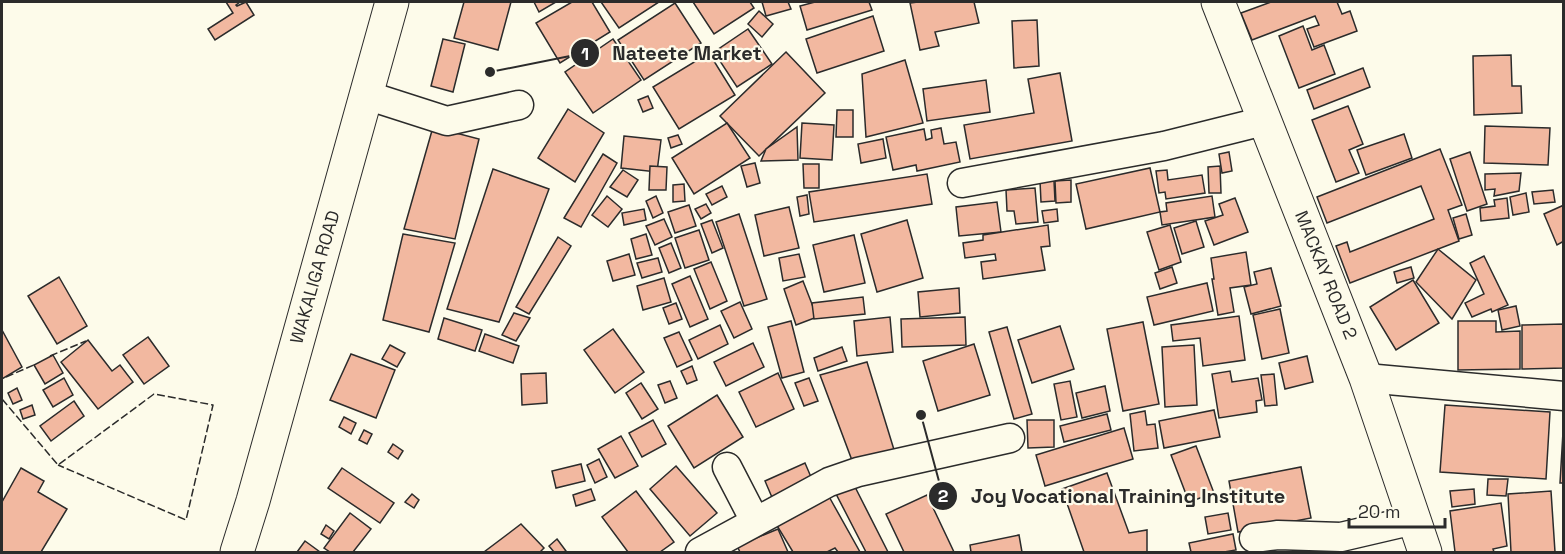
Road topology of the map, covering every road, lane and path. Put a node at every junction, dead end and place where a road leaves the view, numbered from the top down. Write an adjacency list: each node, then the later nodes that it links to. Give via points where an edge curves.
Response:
1 (392, 2): 3 (street, WAKALIGA ROAD)
2 (1218, 2): 5 (street, MACKAY ROAD 2)
3 (366, 95): 4 (street, via 447,121); 14 (street, WAKALIGA ROAD)
4 (519, 105)
5 (1264, 121): 6 (street, via 1164,146); 7 (street, MACKAY ROAD 2)
6 (962, 183)
7 (1366, 378): 8 (street); 11 (street, MACKAY ROAD 2)
8 (1563, 396)
9 (1010, 438): 12 (street, via 858,472 829,482)
10 (727, 467): 12 (street)
11 (1414, 520): 13 (street, via 1341,537); 16 (street, MACKAY ROAD 2)
12 (755, 522): 15 (street)
13 (1254, 538)
14 (237, 552)
15 (700, 552)
16 (1425, 552)

